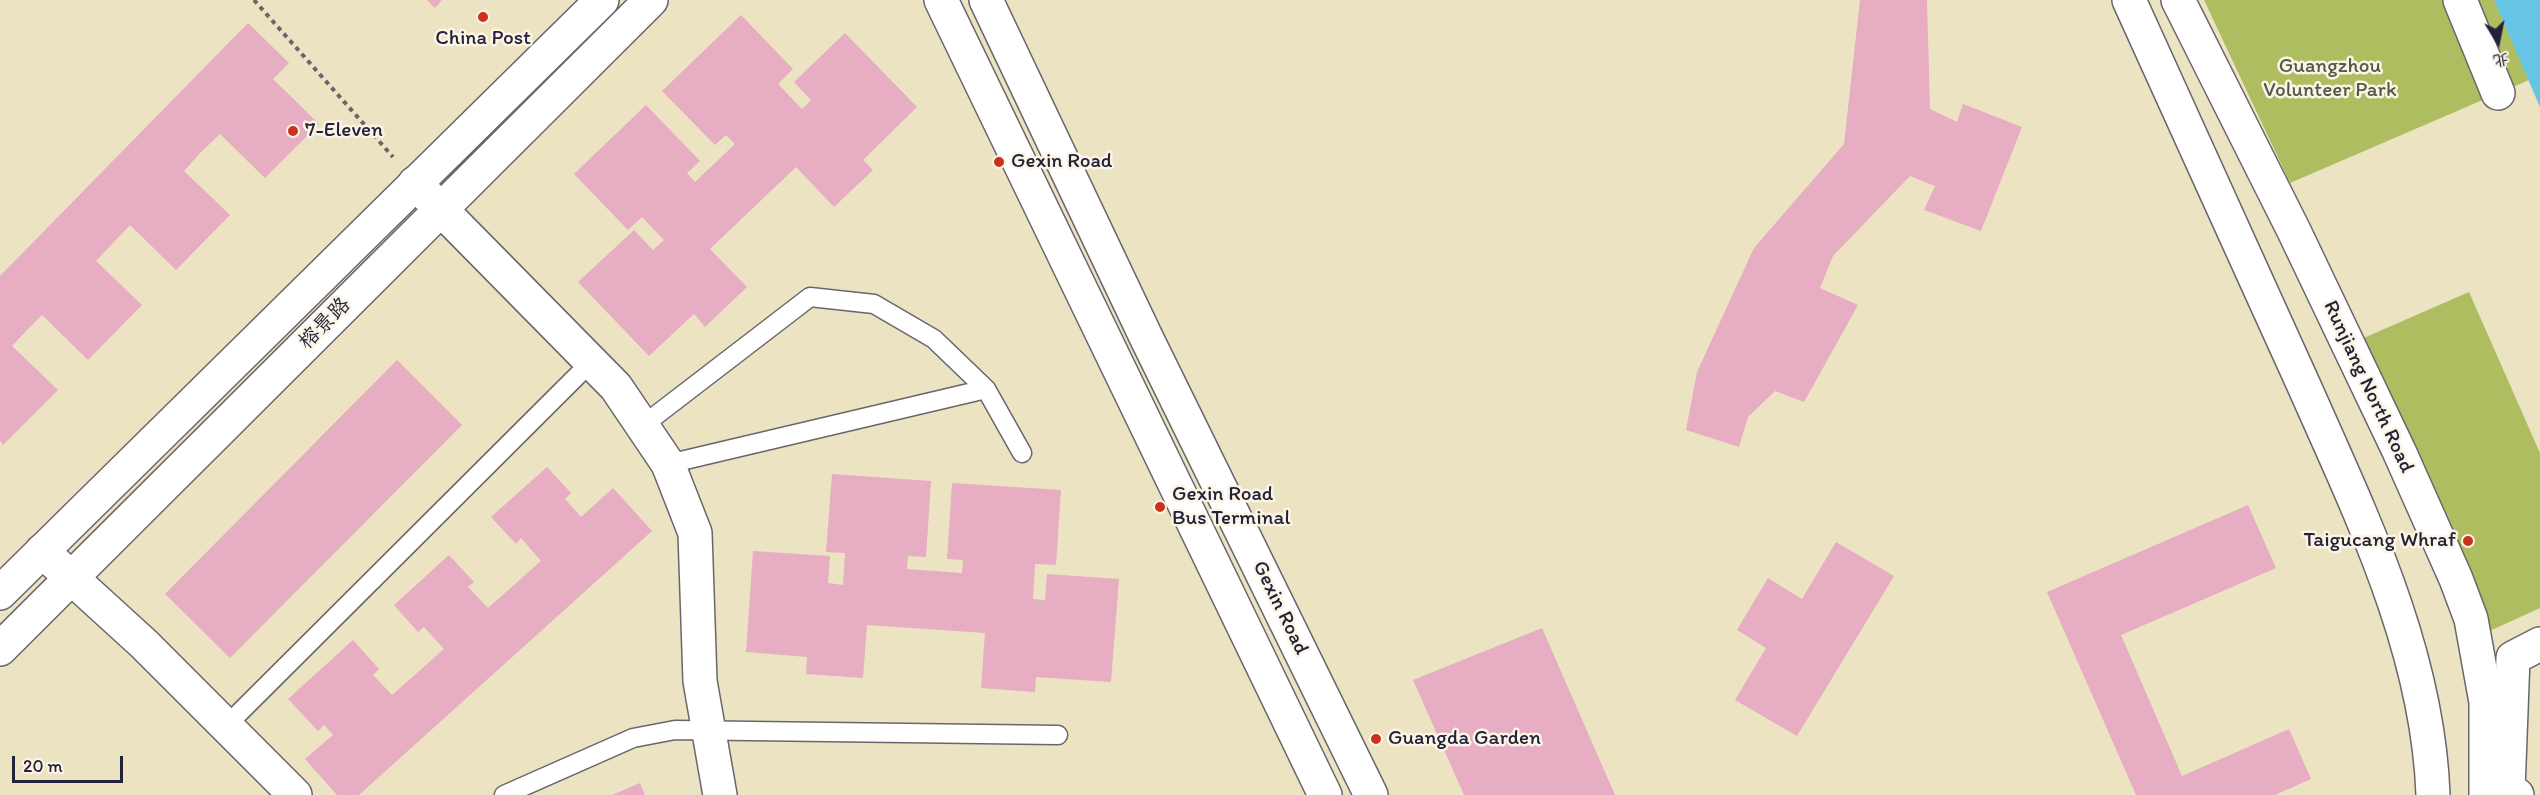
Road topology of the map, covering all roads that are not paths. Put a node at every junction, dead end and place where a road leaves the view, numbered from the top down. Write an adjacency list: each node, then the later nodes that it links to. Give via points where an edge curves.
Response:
1 (602, 0): 9 (street, 榕景路)
2 (651, 0): 10 (street, 榕景路)
3 (941, 0): 27 (street, Gexin Road)
4 (986, 0): 28 (street, Gexin Road, via 1141,327)
5 (2129, 0): 29 (street, via 2310,400 2390,591 2420,686)
6 (2178, 0): 30 (street, Runjiang North Road, via 2294,231 2456,579 2471,619 2486,702)
7 (2460, 0): 8 (street)
8 (2499, 93)
9 (415, 183): 10 (street); 16 (street, 榕景路)
10 (441, 209): 11 (street); 17 (street, 榕景路)
11 (591, 362): 13 (street, via 616,387); 21 (lane)
12 (986, 389): 13 (lane, via 934,339 874,304 810,297); 14 (lane); 15 (lane)
13 (642, 426): 15 (street)
14 (1022, 453)
15 (668, 464): 22 (street, via 695,533 700,681)
16 (42, 551): 17 (street); 18 (street, 榕景路)
17 (71, 578): 20 (street, 榕景路); 21 (street)
18 (0, 593)
19 (2540, 644): 31 (street, via 2513,658 2508,790)
20 (0, 649)
21 (226, 726): 24 (street)
22 (709, 729): 23 (lane); 25 (lane, via 675,730 633,738); 26 (street)
23 (1058, 735)
24 (295, 795)
25 (504, 795)
26 (720, 795)
27 (1325, 795)
28 (1371, 795)
29 (2433, 795)
30 (2486, 795)
31 (2517, 795)

